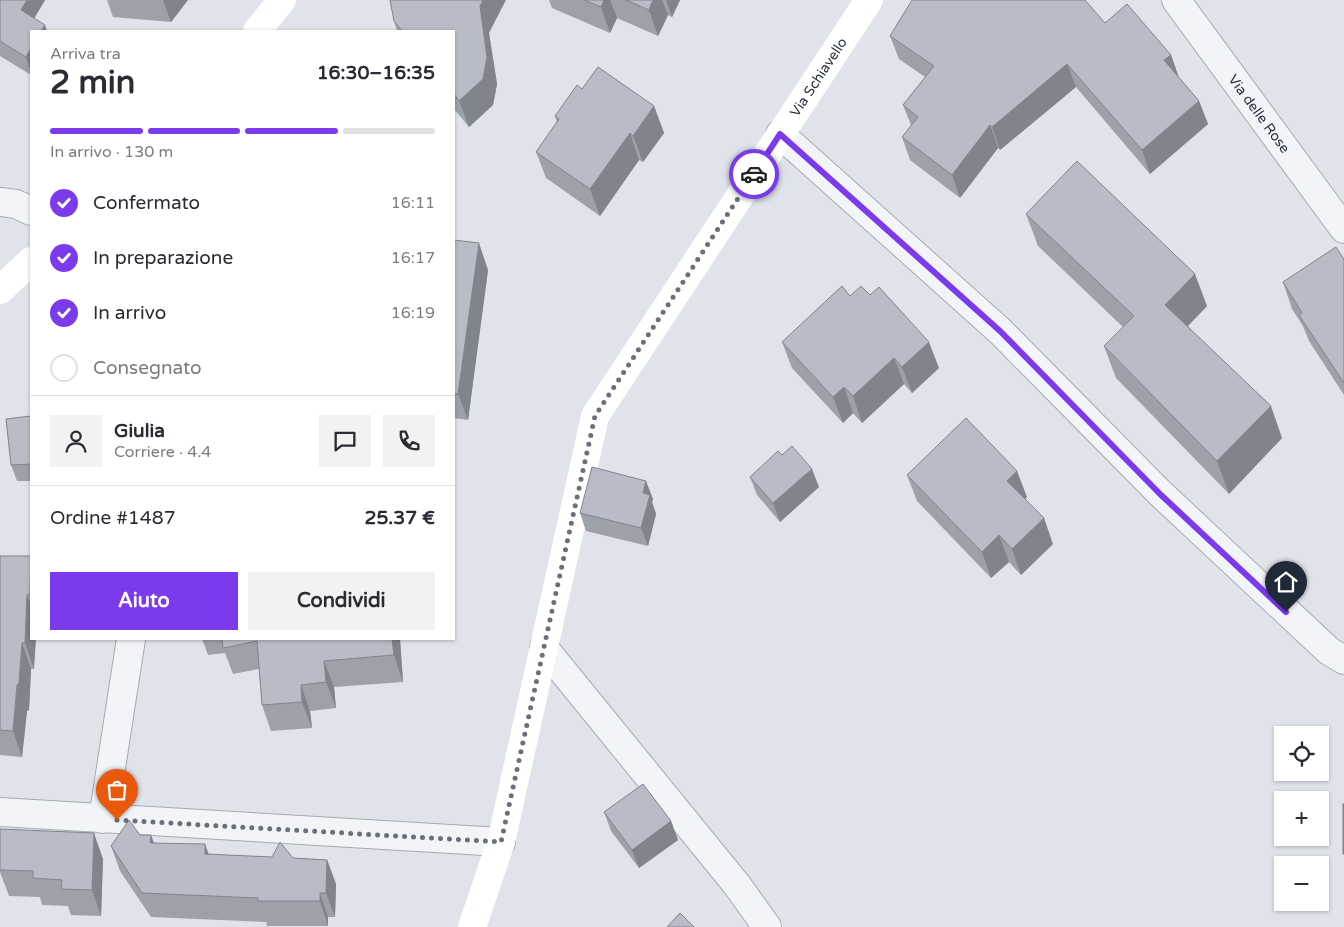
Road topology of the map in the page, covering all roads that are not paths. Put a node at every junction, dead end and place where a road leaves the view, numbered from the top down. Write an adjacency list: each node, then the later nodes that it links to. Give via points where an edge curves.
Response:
1 (282, 0): 4 (street)
2 (869, 0): 5 (street, Via Schiavello)
3 (1176, 0): 8 (street, Via delle Rose)
4 (258, 30)
5 (780, 134): 12 (street, Via Schiavello, via 595,416); 13 (street, via 1000,331 1160,494 1329,651)
6 (0, 202): 7 (street)
7 (30, 211)
8 (1344, 229)
9 (30, 262): 10 (street)
10 (0, 290)
11 (131, 640): 15 (street)
12 (544, 648): 16 (street, Via Schiavello); 18 (street, via 737,885)
13 (1344, 660)
14 (0, 812): 15 (street)
15 (103, 818): 16 (street)
16 (501, 842): 17 (street, Via Schiavello)
17 (472, 927)
18 (767, 927)

